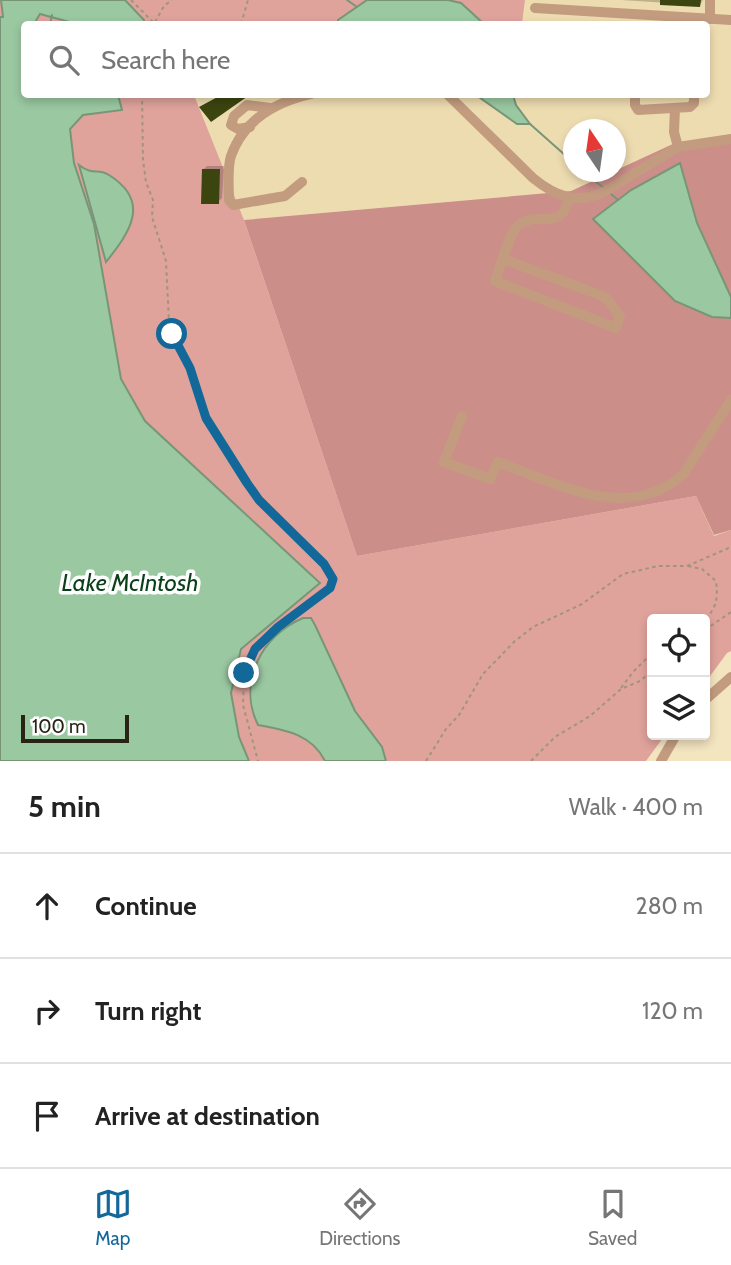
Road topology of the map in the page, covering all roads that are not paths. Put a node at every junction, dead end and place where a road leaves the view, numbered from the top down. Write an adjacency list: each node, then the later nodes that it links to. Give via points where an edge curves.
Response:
1 (710, 0): 6 (street)
2 (574, 5): 3 (street); 4 (street)
3 (535, 8)
4 (638, 20): 6 (street)
5 (731, 20): 6 (street)
6 (702, 21)
7 (299, 98): 11 (street)
8 (451, 98): 17 (street, via 533,178)
9 (635, 98): 12 (street, via 638,110)
10 (694, 98): 12 (street, via 690,107)
11 (270, 108): 13 (street); 13 (street, via 247,105 234,116 231,125)
12 (675, 108): 15 (street)
13 (250, 127): 16 (street, via 230,157 229,200 233,205 285,196)
14 (731, 139): 15 (street)
15 (678, 147): 17 (street, via 592,198)
16 (302, 182)
17 (569, 198): 18 (street, via 557,218 519,225)
18 (503, 259): 18 (street, via 495,281 616,328 620,316 606,298)
19 (731, 400): 20 (street, via 675,482 630,498 591,496 498,462 490,480 444,462)
20 (462, 416)
21 (731, 677): 22 (street)
22 (710, 696)
23 (673, 740): 24 (street)
24 (661, 761)

